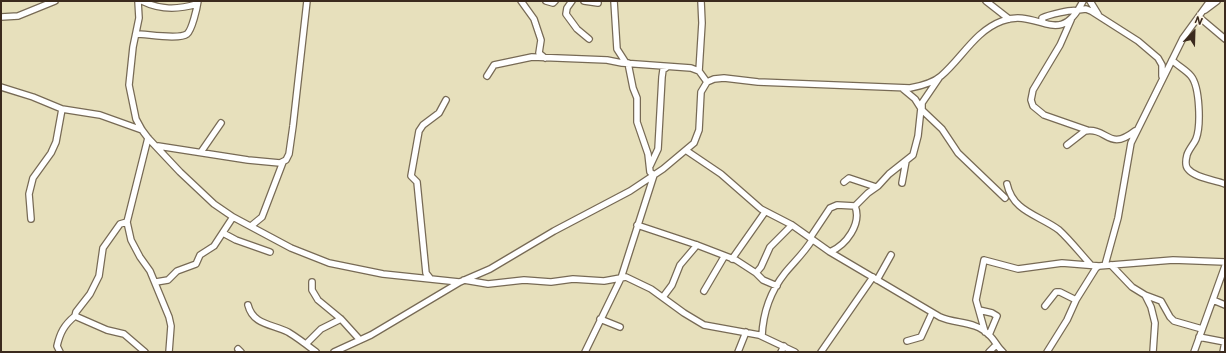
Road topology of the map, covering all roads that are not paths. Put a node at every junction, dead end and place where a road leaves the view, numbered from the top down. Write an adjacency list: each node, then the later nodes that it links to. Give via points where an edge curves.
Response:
1 (55, 1): 22 (street, via 18,16)
2 (138, 1): 27 (street, via 139,18)
3 (142, 1): 17 (street, via 167,8 185,8)
4 (307, 1): 54 (street, via 289,154)
5 (521, 1): 30 (street, via 534,19 540,40 539,52)
6 (546, 1): 7 (street)
7 (555, 1)
8 (572, 1): 28 (street, via 565,13 577,30)
9 (584, 1): 18 (street)
10 (614, 1): 32 (street, via 617,49)
11 (701, 1): 34 (street)
12 (986, 1): 24 (street)
13 (1083, 1): 19 (street)
14 (1090, 1): 21 (street)
15 (1210, 1): 20 (street)
16 (1217, 1): 20 (street)
17 (197, 2): 27 (street, via 191,30 185,35)
18 (598, 3)
19 (1078, 10): 21 (street, via 1086,9); 25 (street); 26 (street, via 1042,18)
20 (1204, 10): 23 (street)
21 (1099, 16): 37 (street, via 1138,41 1158,58 1162,65)
22 (1, 17)
23 (1199, 17): 29 (street); 31 (street, via 1183,38)
24 (1009, 19): 26 (street, via 1021,18); 36 (street, via 984,32)
25 (1072, 19): 26 (street, via 1061,25); 46 (street, via 1033,90 1031,100 1033,106 1044,115)
26 (1043, 23)
27 (136, 34): 45 (street, via 128,85 136,119)
28 (589, 39)
29 (1225, 39)
30 (545, 58): 32 (street); 35 (street, via 524,57 500,63 492,67)
31 (1172, 60): 37 (street); 60 (street, via 1191,76 1199,108 1199,126 1187,155 1187,168)
32 (627, 63): 33 (street); 55 (street, via 632,88 637,98 639,129 648,154)
33 (667, 67): 34 (street); 55 (street, via 663,70 662,77 658,149)
34 (699, 71): 38 (street)
35 (488, 76)
36 (940, 77): 40 (street, via 927,84); 43 (street, via 922,103)
37 (1162, 79): 47 (street)
38 (707, 82): 40 (street, via 714,78 724,78); 51 (street, via 701,92 699,130 694,143)
39 (1, 87): 42 (street, via 24,93)
40 (903, 89): 43 (street)
41 (446, 100): 85 (street, via 439,113 422,127 411,176 417,182 426,273)
42 (62, 109): 45 (street, via 100,115); 66 (street, via 56,142 34,178 29,194)
43 (922, 109): 53 (street, via 917,146 913,155); 62 (street, via 942,129 958,153)
44 (221, 123): 52 (street)
45 (142, 130): 48 (street)
46 (1086, 130): 47 (street, via 1118,140); 49 (street)
47 (1136, 131): 81 (street, via 1129,150)
48 (148, 138): 50 (street); 67 (street)
49 (1067, 145)
50 (158, 146): 52 (street); 65 (street, via 180,172 214,204)
51 (687, 151): 56 (street); 64 (street, via 721,174)
52 (201, 152): 54 (street, via 248,160)
53 (906, 161): 58 (street); 61 (street)
54 (283, 162): 70 (street, via 262,217)
55 (649, 167): 56 (street)
56 (654, 175): 68 (street); 88 (street, via 490,270)
57 (844, 182): 61 (street, via 849,178)
58 (902, 183)
59 (1007, 184): 80 (street, via 1009,193 1018,205 1030,215 1059,231)
60 (1225, 184)
61 (876, 188): 63 (street)
62 (1005, 198)
63 (856, 206): 72 (street, via 837,205 830,208); 75 (street, via 858,220 855,226 838,248)
64 (765, 212): 69 (street); 78 (street)
65 (233, 217): 70 (street); 71 (street)
66 (31, 219)
67 (128, 222): 89 (street, via 132,240); 102 (street, via 120,224 103,248 99,276)
68 (637, 225): 73 (street); 86 (street)
69 (792, 225): 72 (street); 84 (street, via 770,247)
70 (251, 226): 85 (street, via 291,248 329,263 383,274)
71 (223, 233): 74 (street); 89 (street, via 211,250 200,255 194,266 177,271 168,280)
72 (811, 239): 75 (street); 91 (street, via 801,257)
73 (697, 245): 77 (street); 94 (street, via 683,260 672,285)
74 (270, 252)
75 (830, 252): 87 (street)
76 (891, 255): 87 (street)
77 (724, 257): 78 (street); 92 (street)
78 (732, 259): 84 (street)
79 (1225, 262): 81 (street, via 1173,260)
80 (1091, 265): 82 (street); 100 (street, via 1062,263 1018,269 984,260 976,300)
81 (1108, 265): 82 (street); 93 (street)
82 (1099, 266): 95 (street)
83 (1225, 266): 96 (street)
84 (756, 273): 91 (street, via 763,280)
85 (430, 278): 88 (street)
86 (621, 278): 88 (street, via 604,281 524,280 488,284); 94 (street, via 634,280); 104 (street)
87 (875, 278): 101 (street); 128 (street)
88 (462, 281): 111 (street)
89 (156, 282): 121 (street, via 171,326)
90 (312, 282): 103 (street, via 314,294)
91 (777, 286): 109 (street, via 767,304)
92 (704, 291)
93 (1144, 295): 106 (street, via 1161,301 1174,321); 132 (street, via 1154,316)
94 (663, 297): 107 (street, via 704,325)
95 (1076, 300): 99 (street, via 1056,292); 131 (street)
96 (1213, 300): 97 (street); 106 (street)
97 (1225, 305)
98 (248, 306): 114 (street, via 251,315 257,320 288,332)
99 (1045, 306)
100 (979, 310): 108 (street); 108 (street, via 997,316)
101 (932, 313): 108 (street, via 946,320 963,322); 112 (street, via 921,337)
102 (75, 316): 117 (street, via 66,323 62,331); 120 (street, via 106,330 124,334)
103 (341, 319): 111 (street); 114 (street, via 321,329)
104 (600, 319): 105 (street); 124 (street)
105 (620, 327)
106 (1202, 329): 110 (street)
107 (746, 332): 109 (street); 125 (street)
108 (987, 334): 115 (street)
109 (762, 336): 116 (street)
110 (1199, 337): 113 (street); 133 (street)
111 (360, 340): 118 (street)
112 (907, 341)
113 (1225, 342): 134 (street)
114 (306, 344): 122 (street)
115 (996, 345): 129 (street); 130 (street)
116 (784, 346): 126 (street); 127 (street)
117 (59, 349): 119 (street)
118 (346, 350): 123 (street)
119 (53, 352)
120 (145, 352)
121 (169, 352)
122 (316, 352)
123 (334, 352)
124 (585, 352)
125 (738, 352)
126 (781, 352)
127 (795, 352)
128 (822, 352)
129 (989, 352)
130 (1003, 352)
131 (1047, 352)
132 (1153, 352)
133 (1194, 352)
134 (1223, 352)

